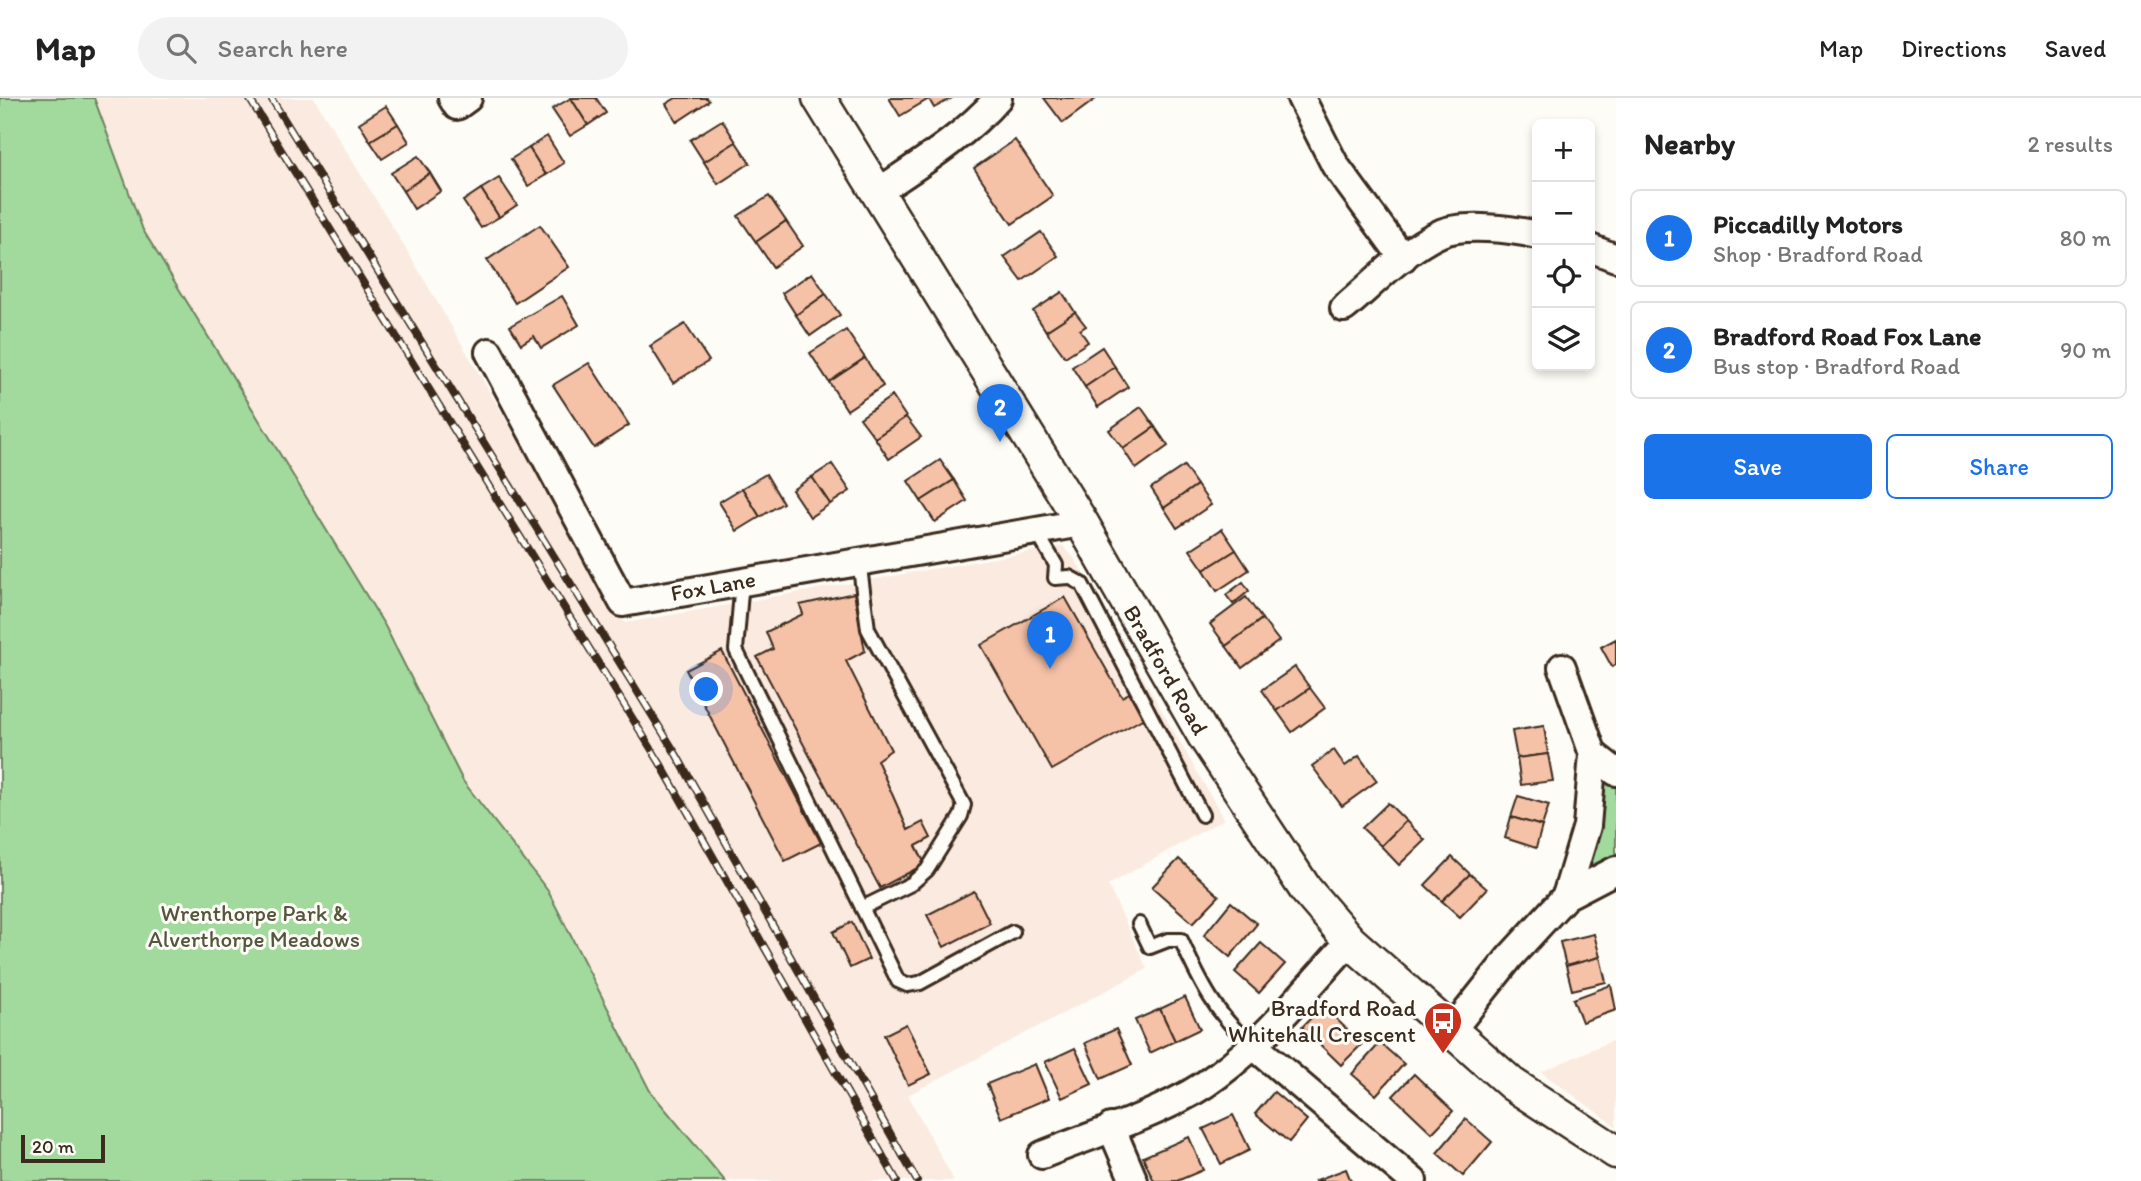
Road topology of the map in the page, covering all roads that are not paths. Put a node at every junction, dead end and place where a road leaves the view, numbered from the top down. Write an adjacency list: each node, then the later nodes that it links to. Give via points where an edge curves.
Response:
1 (452, 98): 2 (street, via 457,106)
2 (468, 98)
3 (819, 98): 6 (street, Bradford Road)
4 (998, 98): 6 (street, via 951,144)
5 (1301, 98): 9 (street, via 1335,165)
6 (878, 192): 13 (street, Bradford Road)
7 (1532, 234): 9 (street, via 1476,228 1440,233)
8 (1595, 250): 10 (street)
9 (1403, 258): 11 (street)
10 (1616, 258)
11 (1344, 309)
12 (489, 352): 16 (street, Fox Lane, via 623,603)
13 (1082, 523): 14 (street, Fox Lane); 26 (street, Bradford Road, via 1225,769 1306,890)
14 (1036, 531): 15 (street, Fox Lane); 20 (lane, via 1056,565 1055,578 1069,577 1082,584)
15 (859, 560): 16 (street, Fox Lane); 23 (lane, via 868,629 964,806 927,870 911,884)
16 (742, 581): 23 (lane, via 736,650)
17 (1562, 667): 18 (street)
18 (1593, 754): 19 (street); 22 (street, via 1587,826)
19 (1616, 772)
20 (1202, 815)
21 (1616, 870): 22 (street)
22 (1566, 896): 27 (street)
23 (862, 908): 25 (lane, via 898,981 907,985 920,983)
24 (1139, 924): 28 (lane, via 1150,947 1181,940 1204,991)
25 (1013, 932)
26 (1350, 941): 27 (street, Bradford Road); 28 (street)
27 (1452, 1030): 30 (street, Bradford Road, via 1512,1084)
28 (1253, 1045): 29 (street, via 1217,1076); 33 (street)
29 (1111, 1127): 31 (street); 32 (street)
30 (1616, 1152)
31 (1042, 1155)
32 (1134, 1181)
33 (1413, 1181)

